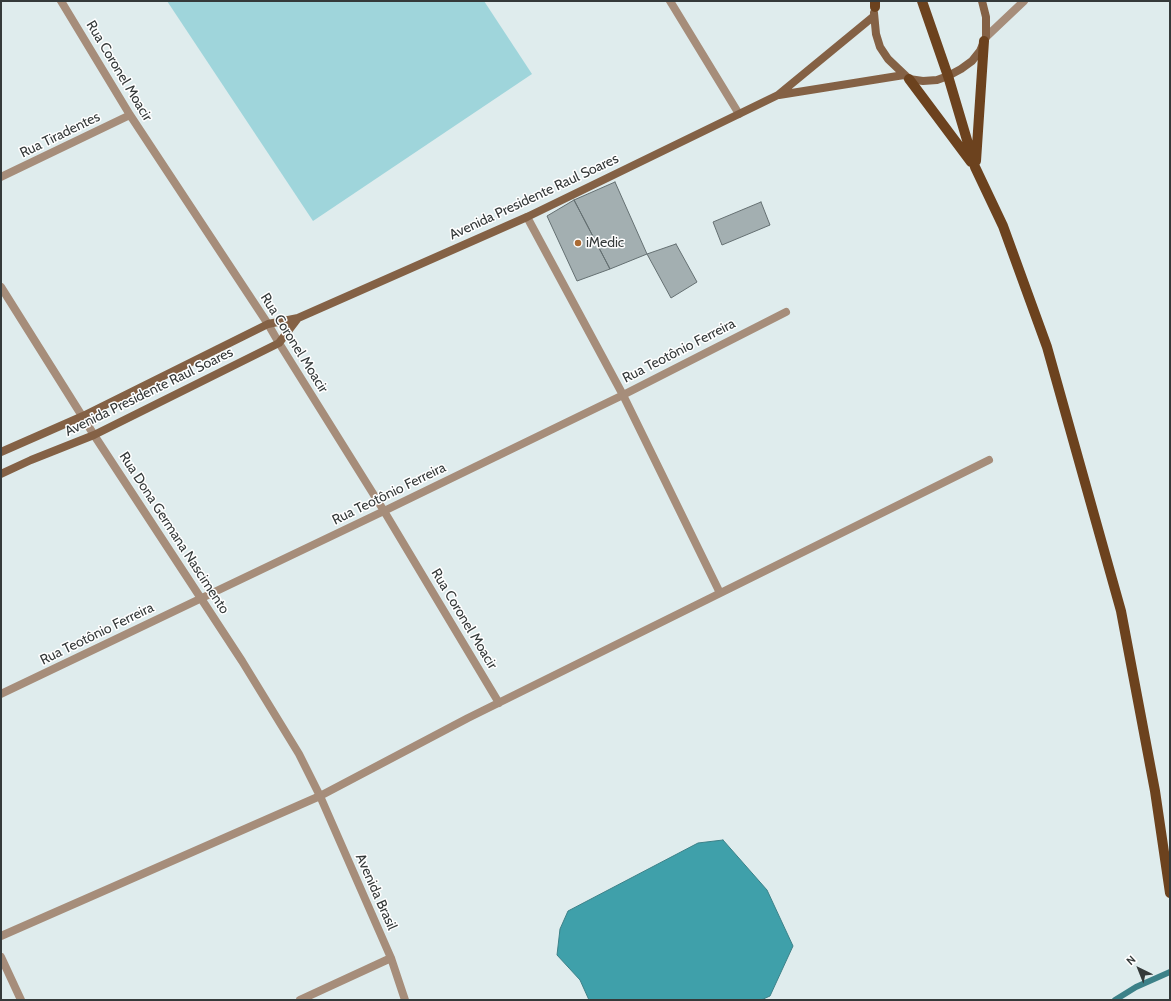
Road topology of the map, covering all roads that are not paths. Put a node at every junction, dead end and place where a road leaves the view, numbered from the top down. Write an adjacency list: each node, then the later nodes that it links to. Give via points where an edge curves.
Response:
1 (61, 1): 12 (street, Rua Coronel Moacir)
2 (670, 1): 11 (street)
3 (922, 1): 8 (main road)
4 (982, 1): 7 (main road, via 986,17)
5 (1024, 1): 7 (street)
6 (875, 6): 9 (main road, via 876,34 880,46 888,59); 10 (main road, Avenida Presidente Raul Soares)
7 (985, 39): 8 (main road, Avenida Presidente Raul Soares, via 972,61); 13 (main road)
8 (948, 76): 9 (main road, Avenida Presidente Raul Soares, via 923,81); 13 (main road)
9 (906, 77): 10 (main road, Avenida Presidente Raul Soares); 13 (main road)
10 (778, 95): 11 (main road, Avenida Presidente Raul Soares)
11 (739, 114): 15 (main road, Avenida Presidente Raul Soares)
12 (130, 115): 14 (street, Rua Tiradentes); 19 (street, Rua Coronel Moacir)
13 (975, 167): 33 (main road, via 1003,226 1047,348 1121,611 1155,791)
14 (1, 177)
15 (527, 217): 18 (main road, Avenida Presidente Raul Soares); 21 (street)
16 (1, 287): 22 (street, Rua Dona Germana Nascimento)
17 (786, 312): 21 (street, Rua Teotônio Ferreira)
18 (298, 318): 19 (main road, Avenida Presidente Raul Soares); 20 (main road, Avenida Presidente Raul Soares)
19 (268, 324): 20 (street, Rua Coronel Moacir); 22 (main road, Avenida Presidente Raul Soares)
20 (279, 343): 23 (main road, Avenida Presidente Raul Soares); 27 (street, Rua Coronel Moacir)
21 (623, 395): 27 (street, Rua Teotônio Ferreira); 28 (street)
22 (83, 416): 23 (street, Rua Dona Germana Nascimento); 24 (main road, Avenida Presidente Raul Soares)
23 (94, 435): 26 (main road, Avenida Presidente Raul Soares); 29 (street, Rua Dona Germana Nascimento)
24 (1, 452)
25 (989, 460): 28 (street)
26 (1, 474)
27 (384, 511): 29 (street, Rua Teotônio Ferreira); 31 (street, Rua Coronel Moacir)
28 (720, 593): 31 (street)
29 (202, 598): 30 (street, Rua Teotônio Ferreira); 32 (street, Rua Dona Germana Nascimento, via 299,754)
30 (1, 694)
31 (498, 702): 32 (street)
32 (320, 796): 34 (street); 36 (street, Avenida Brasil)
33 (1170, 893)
34 (1, 936)
35 (1, 957): 37 (street)
36 (391, 958): 38 (street); 39 (street, Avenida Brasil)
37 (20, 1000)
38 (300, 1000)
39 (405, 1000)

